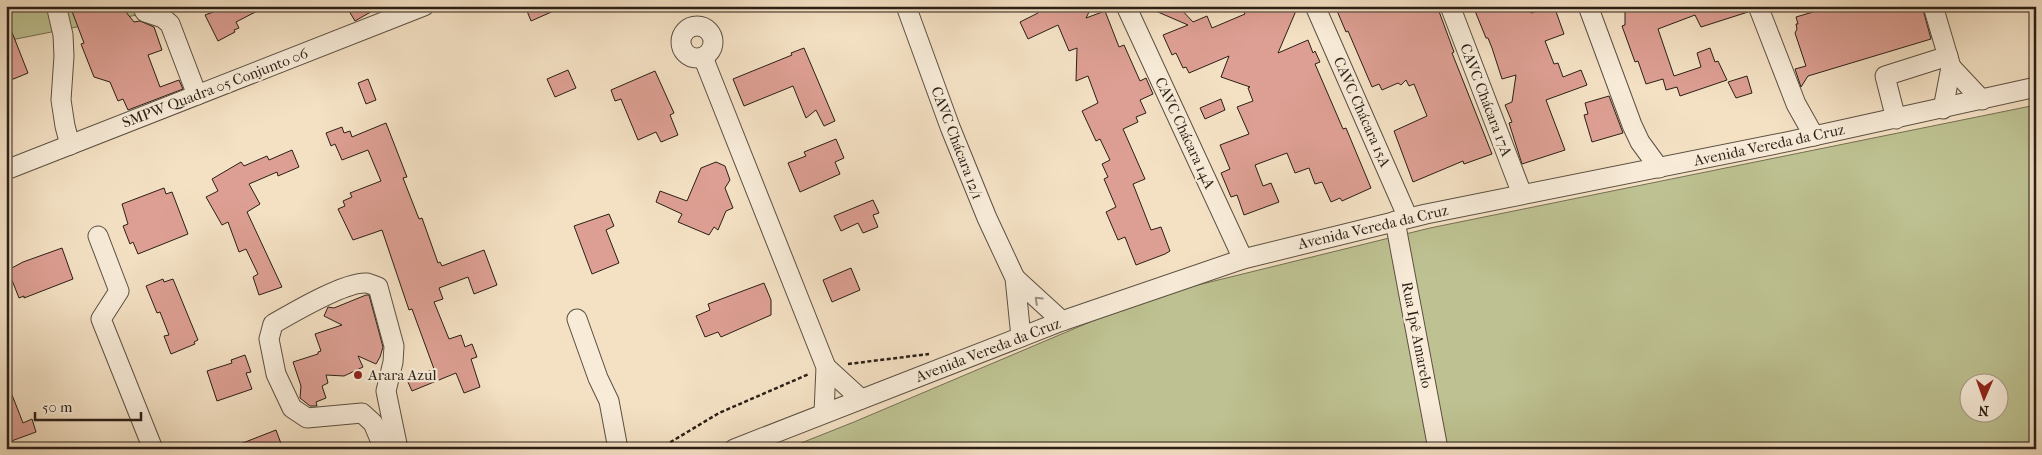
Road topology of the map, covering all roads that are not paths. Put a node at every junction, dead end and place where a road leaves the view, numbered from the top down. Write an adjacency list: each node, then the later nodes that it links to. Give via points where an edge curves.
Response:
1 (142, 6): 14 (street, via 145,12 170,24)
2 (424, 6): 14 (street, SMPW Quadra 05 Conjunto 06)
3 (906, 6): 33 (street, CAVC Chácara 12/1, via 950,127)
4 (1126, 6): 32 (street, CAVC Chácara 14A)
5 (1316, 6): 28 (street, CAVC Chácara 15A)
6 (1450, 6): 26 (street, CAVC Chácara 17A)
7 (1588, 6): 21 (street)
8 (1758, 6): 16 (street)
9 (1933, 6): 12 (street)
10 (57, 9): 22 (street, via 64,42 61,100)
11 (691, 24): 37 (street, via 683,34 681,45 687,54 703,57)
12 (1950, 62): 15 (street); 17 (street); 18 (street, via 1885,76)
13 (2036, 87): 15 (street, Avenida Vereda da Cruz)
14 (197, 95): 22 (street, SMPW Quadra 05 Conjunto 06)
15 (1982, 100): 17 (street, Avenida Vereda da Cruz)
16 (1796, 104): 19 (street); 20 (street)
17 (1943, 109): 18 (street, Avenida Vereda da Cruz)
18 (1896, 119): 19 (street, Avenida Vereda da Cruz)
19 (1814, 136): 20 (street, Avenida Vereda da Cruz)
20 (1791, 141): 23 (street, Avenida Vereda da Cruz)
21 (1640, 142): 23 (street); 25 (street)
22 (70, 145): 24 (street, SMPW Quadra 05 Conjunto 06)
23 (1659, 168): 25 (street, Avenida Vereda da Cruz)
24 (6, 170)
25 (1627, 175): 26 (street, Avenida Vereda da Cruz)
26 (1522, 194): 27 (street, Avenida Vereda da Cruz)
27 (1426, 214): 28 (street, Avenida Vereda da Cruz); 31 (street, via 1406,236)
28 (1401, 220): 29 (street, Avenida Vereda da Cruz); 31 (street, Rua Ipê Amarelo)
29 (1369, 227): 31 (street, via 1385,232); 32 (street, Avenida Vereda da Cruz)
30 (98, 236): 40 (street, via 119,291 101,319)
31 (1400, 248): 45 (street, Rua Ipê Amarelo)
32 (1243, 259): 35 (street, Avenida Vereda da Cruz)
33 (1015, 278): 35 (street, CAVC Chácara 12/1, one-way to 33); 36 (street, CAVC Chácara 12/1)
34 (577, 319): 43 (street, via 609,401)
35 (1062, 321): 36 (street, Avenida Vereda da Cruz)
36 (1021, 337): 38 (street, Avenida Vereda da Cruz)
37 (826, 367): 38 (street); 39 (street)
38 (860, 399): 39 (street, Avenida Vereda da Cruz)
39 (824, 413): 44 (street, Avenida Vereda da Cruz)
40 (153, 449)
41 (384, 449): 42 (street, via 373,423 362,413 307,418 292,408 276,374 269,339 273,324 349,286 367,283 378,287 394,346 386,391)
42 (398, 449)
43 (618, 449)
44 (734, 449)
45 (1438, 449)

